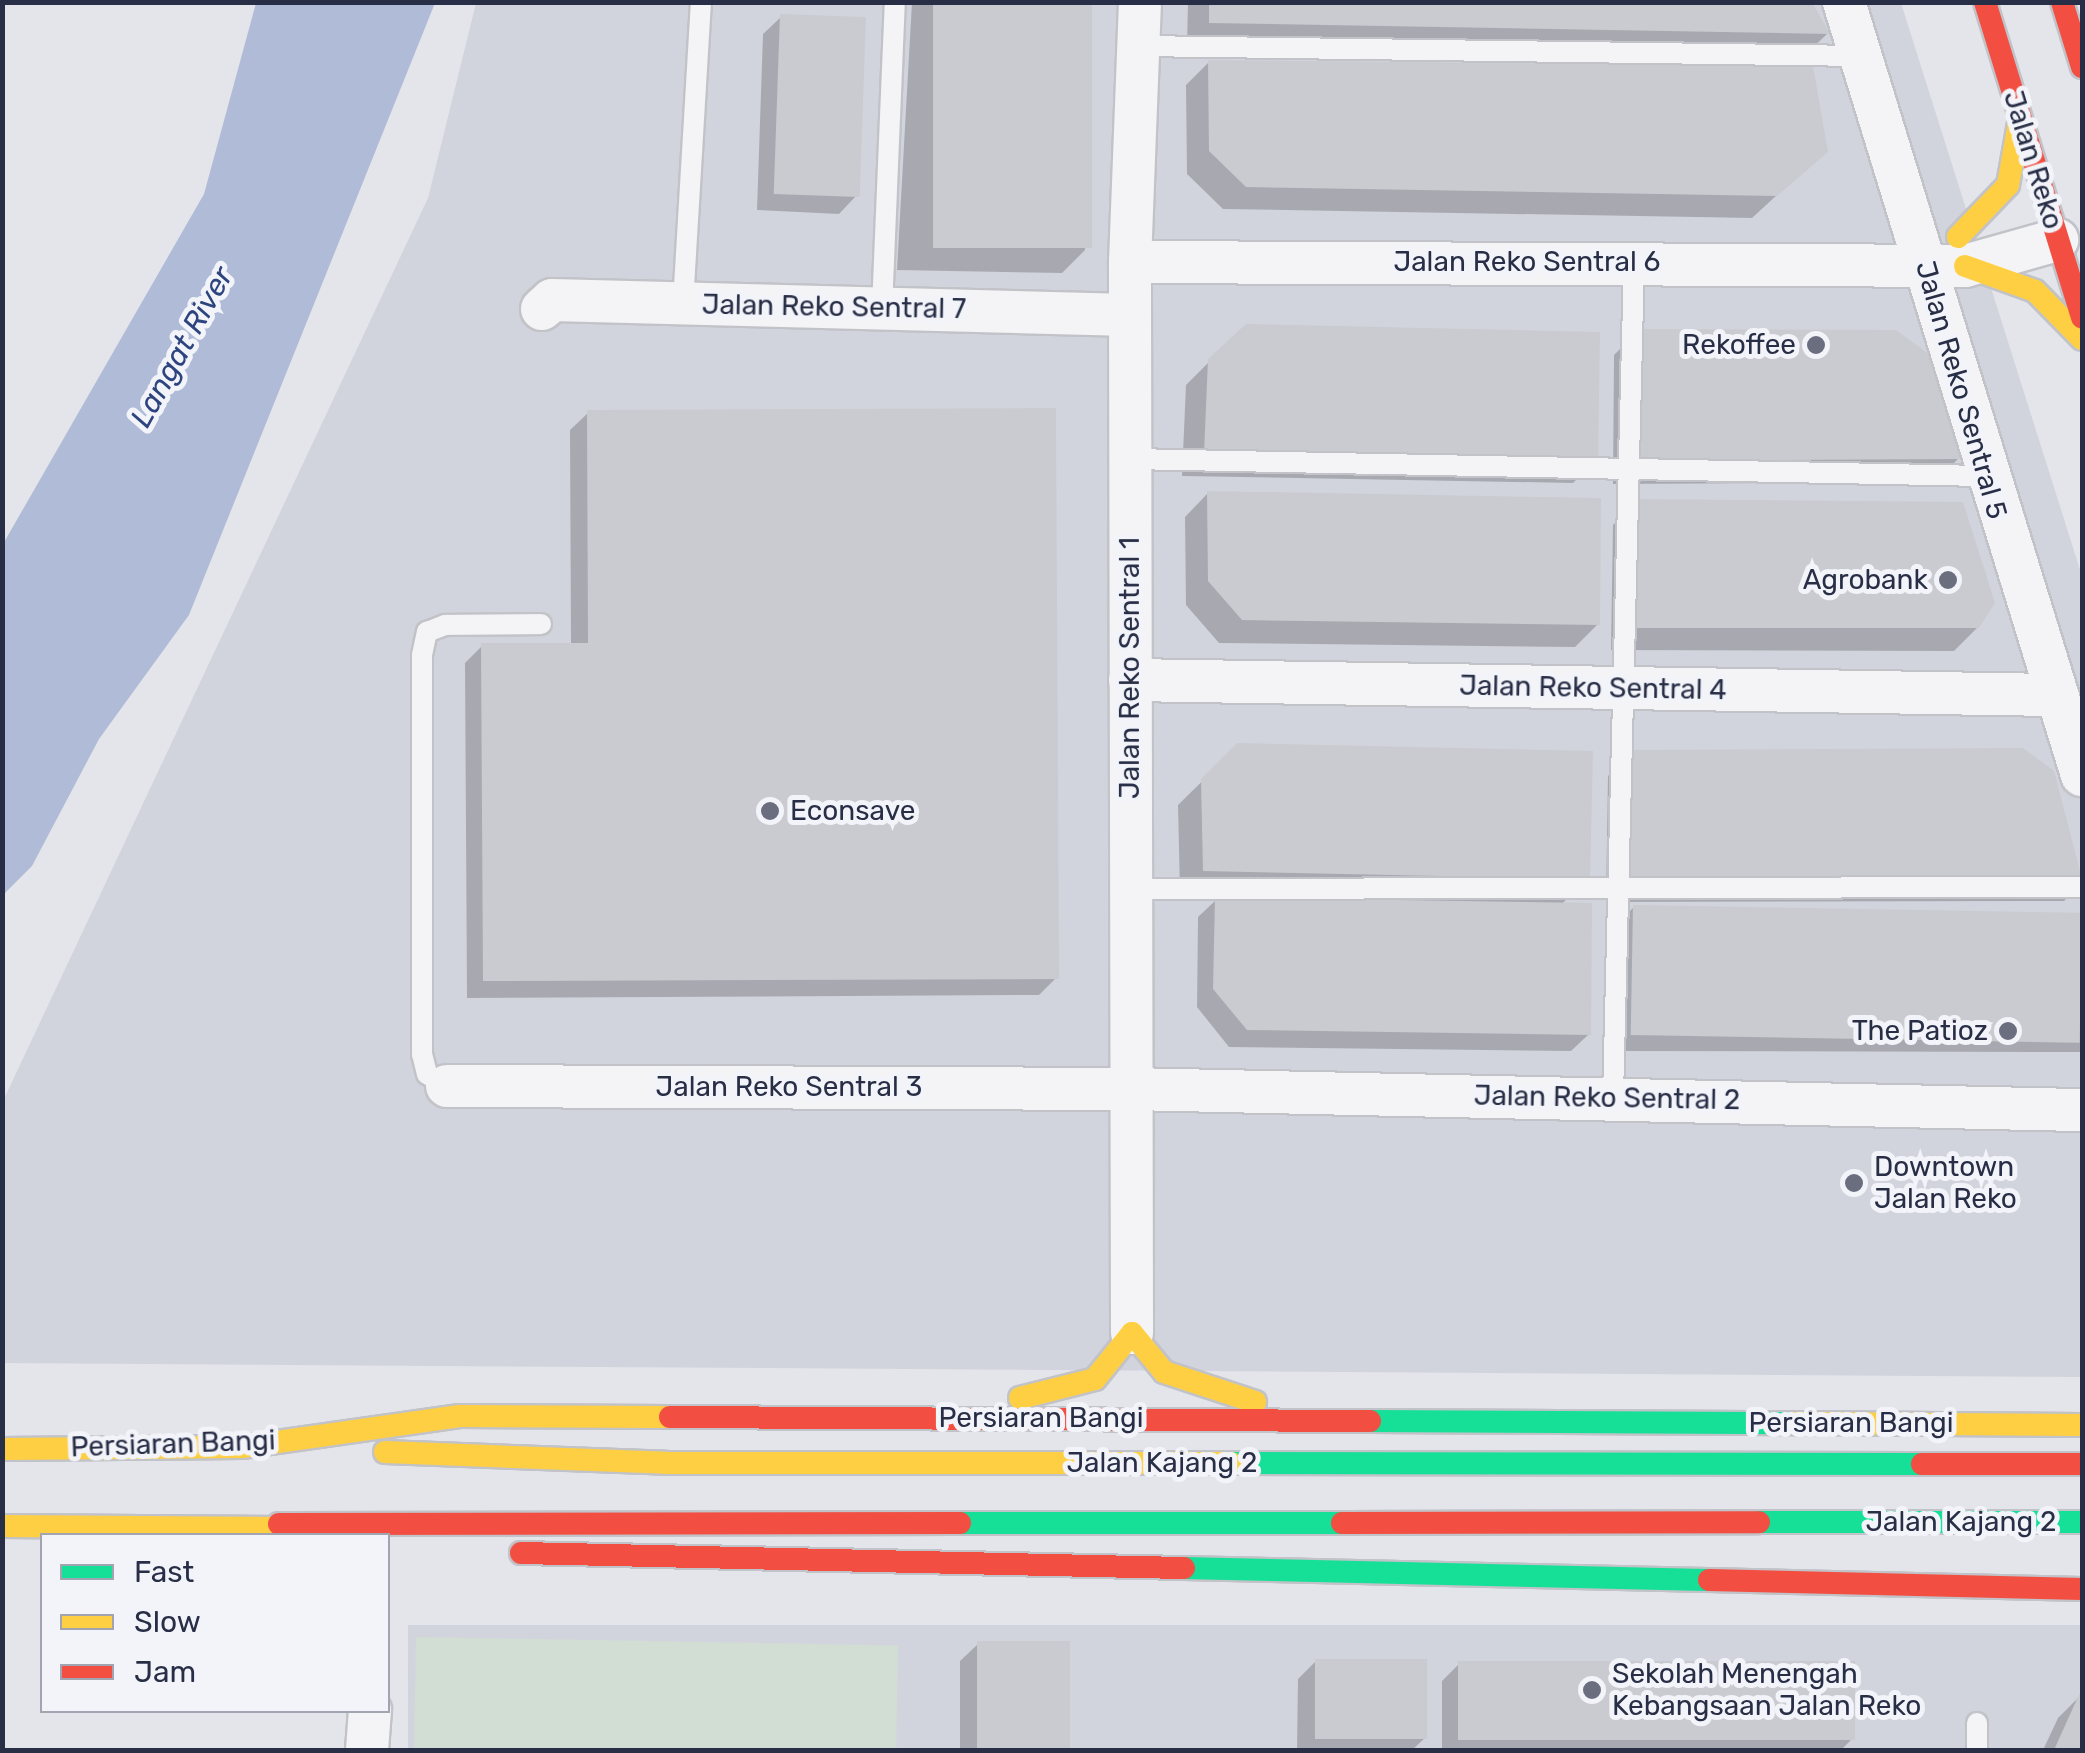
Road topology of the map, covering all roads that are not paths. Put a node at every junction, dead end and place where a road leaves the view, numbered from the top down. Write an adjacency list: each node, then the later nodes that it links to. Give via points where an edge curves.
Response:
1 (701, 2): 15 (lane)
2 (896, 2): 16 (lane)
3 (1140, 2): 7 (street, Jalan Reko Sentral 1)
4 (1844, 2): 8 (street, Jalan Reko Sentral 5)
5 (1986, 2): 10 (main road, Jalan Reko)
6 (2062, 2): 9 (main road)
7 (1138, 46): 8 (lane); 13 (street, Jalan Reko Sentral 1)
8 (1860, 56): 12 (street, Jalan Reko Sentral 5)
9 (2082, 67)
10 (2019, 115): 11 (main road, Jalan Reko); 12 (main road, via 2008,185)
11 (2065, 220): 12 (street, Jalan Reko Sentral 6); 19 (main road, Jalan Reko)
12 (1949, 255): 14 (street, Jalan Reko Sentral 6); 20 (main road, via 2035,291); 23 (street, Jalan Reko Sentral 5)
13 (1130, 262): 14 (street, Jalan Reko Sentral 6); 18 (street, Jalan Reko Sentral 1)
14 (1634, 262): 22 (lane)
15 (683, 304): 16 (street, Jalan Reko Sentral 7); 17 (street, Jalan Reko Sentral 7, via 552,300)
16 (882, 308): 18 (street, Jalan Reko Sentral 7)
17 (542, 309)
18 (1130, 314): 21 (street, Jalan Reko Sentral 1)
19 (2082, 318)
20 (2082, 339)
21 (1130, 460): 22 (lane); 25 (street, Jalan Reko Sentral 1)
22 (1628, 470): 23 (lane); 26 (lane)
23 (1984, 476): 27 (street, Jalan Reko Sentral 5)
24 (541, 624): 32 (lane, via 445,625 427,632 422,655 422,1054 427,1074)
25 (1130, 680): 26 (street, Jalan Reko Sentral 4); 31 (street, Jalan Reko Sentral 1)
26 (1623, 688): 27 (street, Jalan Reko Sentral 4); 29 (lane)
27 (2056, 695): 28 (street, Jalan Reko Sentral 5)
28 (2082, 775)
29 (1618, 884): 30 (lane); 31 (lane); 34 (lane)
30 (2082, 887)
31 (1130, 889): 33 (street, Jalan Reko Sentral 1)
32 (447, 1086): 33 (street, Jalan Reko Sentral 3)
33 (1131, 1088): 34 (street, Jalan Reko Sentral 2); 36 (street, Jalan Reko Sentral 1)
34 (1612, 1097): 35 (street, Jalan Reko Sentral 2)
35 (2082, 1110)
36 (1132, 1333): 37 (main road, via 1095,1379 1049,1397 790,1402); 38 (main road, via 1164,1372 1241,1400)
37 (696, 1415): 38 (main road, Persiaran Bangi); 41 (main road, Persiaran Bangi, via 460,1416)
38 (1472, 1421): 39 (main road, Persiaran Bangi)
39 (2041, 1425): 40 (main road, Persiaran Bangi); 42 (main road)
40 (2082, 1425)
41 (242, 1447): 43 (main road, Persiaran Bangi); 44 (main road, Jalan Kajang 2, via 666,1463)
42 (2082, 1447)
43 (2, 1449)
44 (2082, 1464)
45 (2082, 1522): 46 (main road, Jalan Kajang 2, via 671,1518)
46 (279, 1524): 47 (main road); 48 (main road)
47 (2, 1526)
48 (352, 1533)
49 (390, 1537): 51 (main road, via 562,1558)
50 (2082, 1579): 51 (main road)
51 (2046, 1588): 52 (main road)
52 (2082, 1589)
53 (370, 1713): 55 (street)
54 (1978, 1723): 56 (lane)
55 (367, 1750)
56 (1978, 1750)

